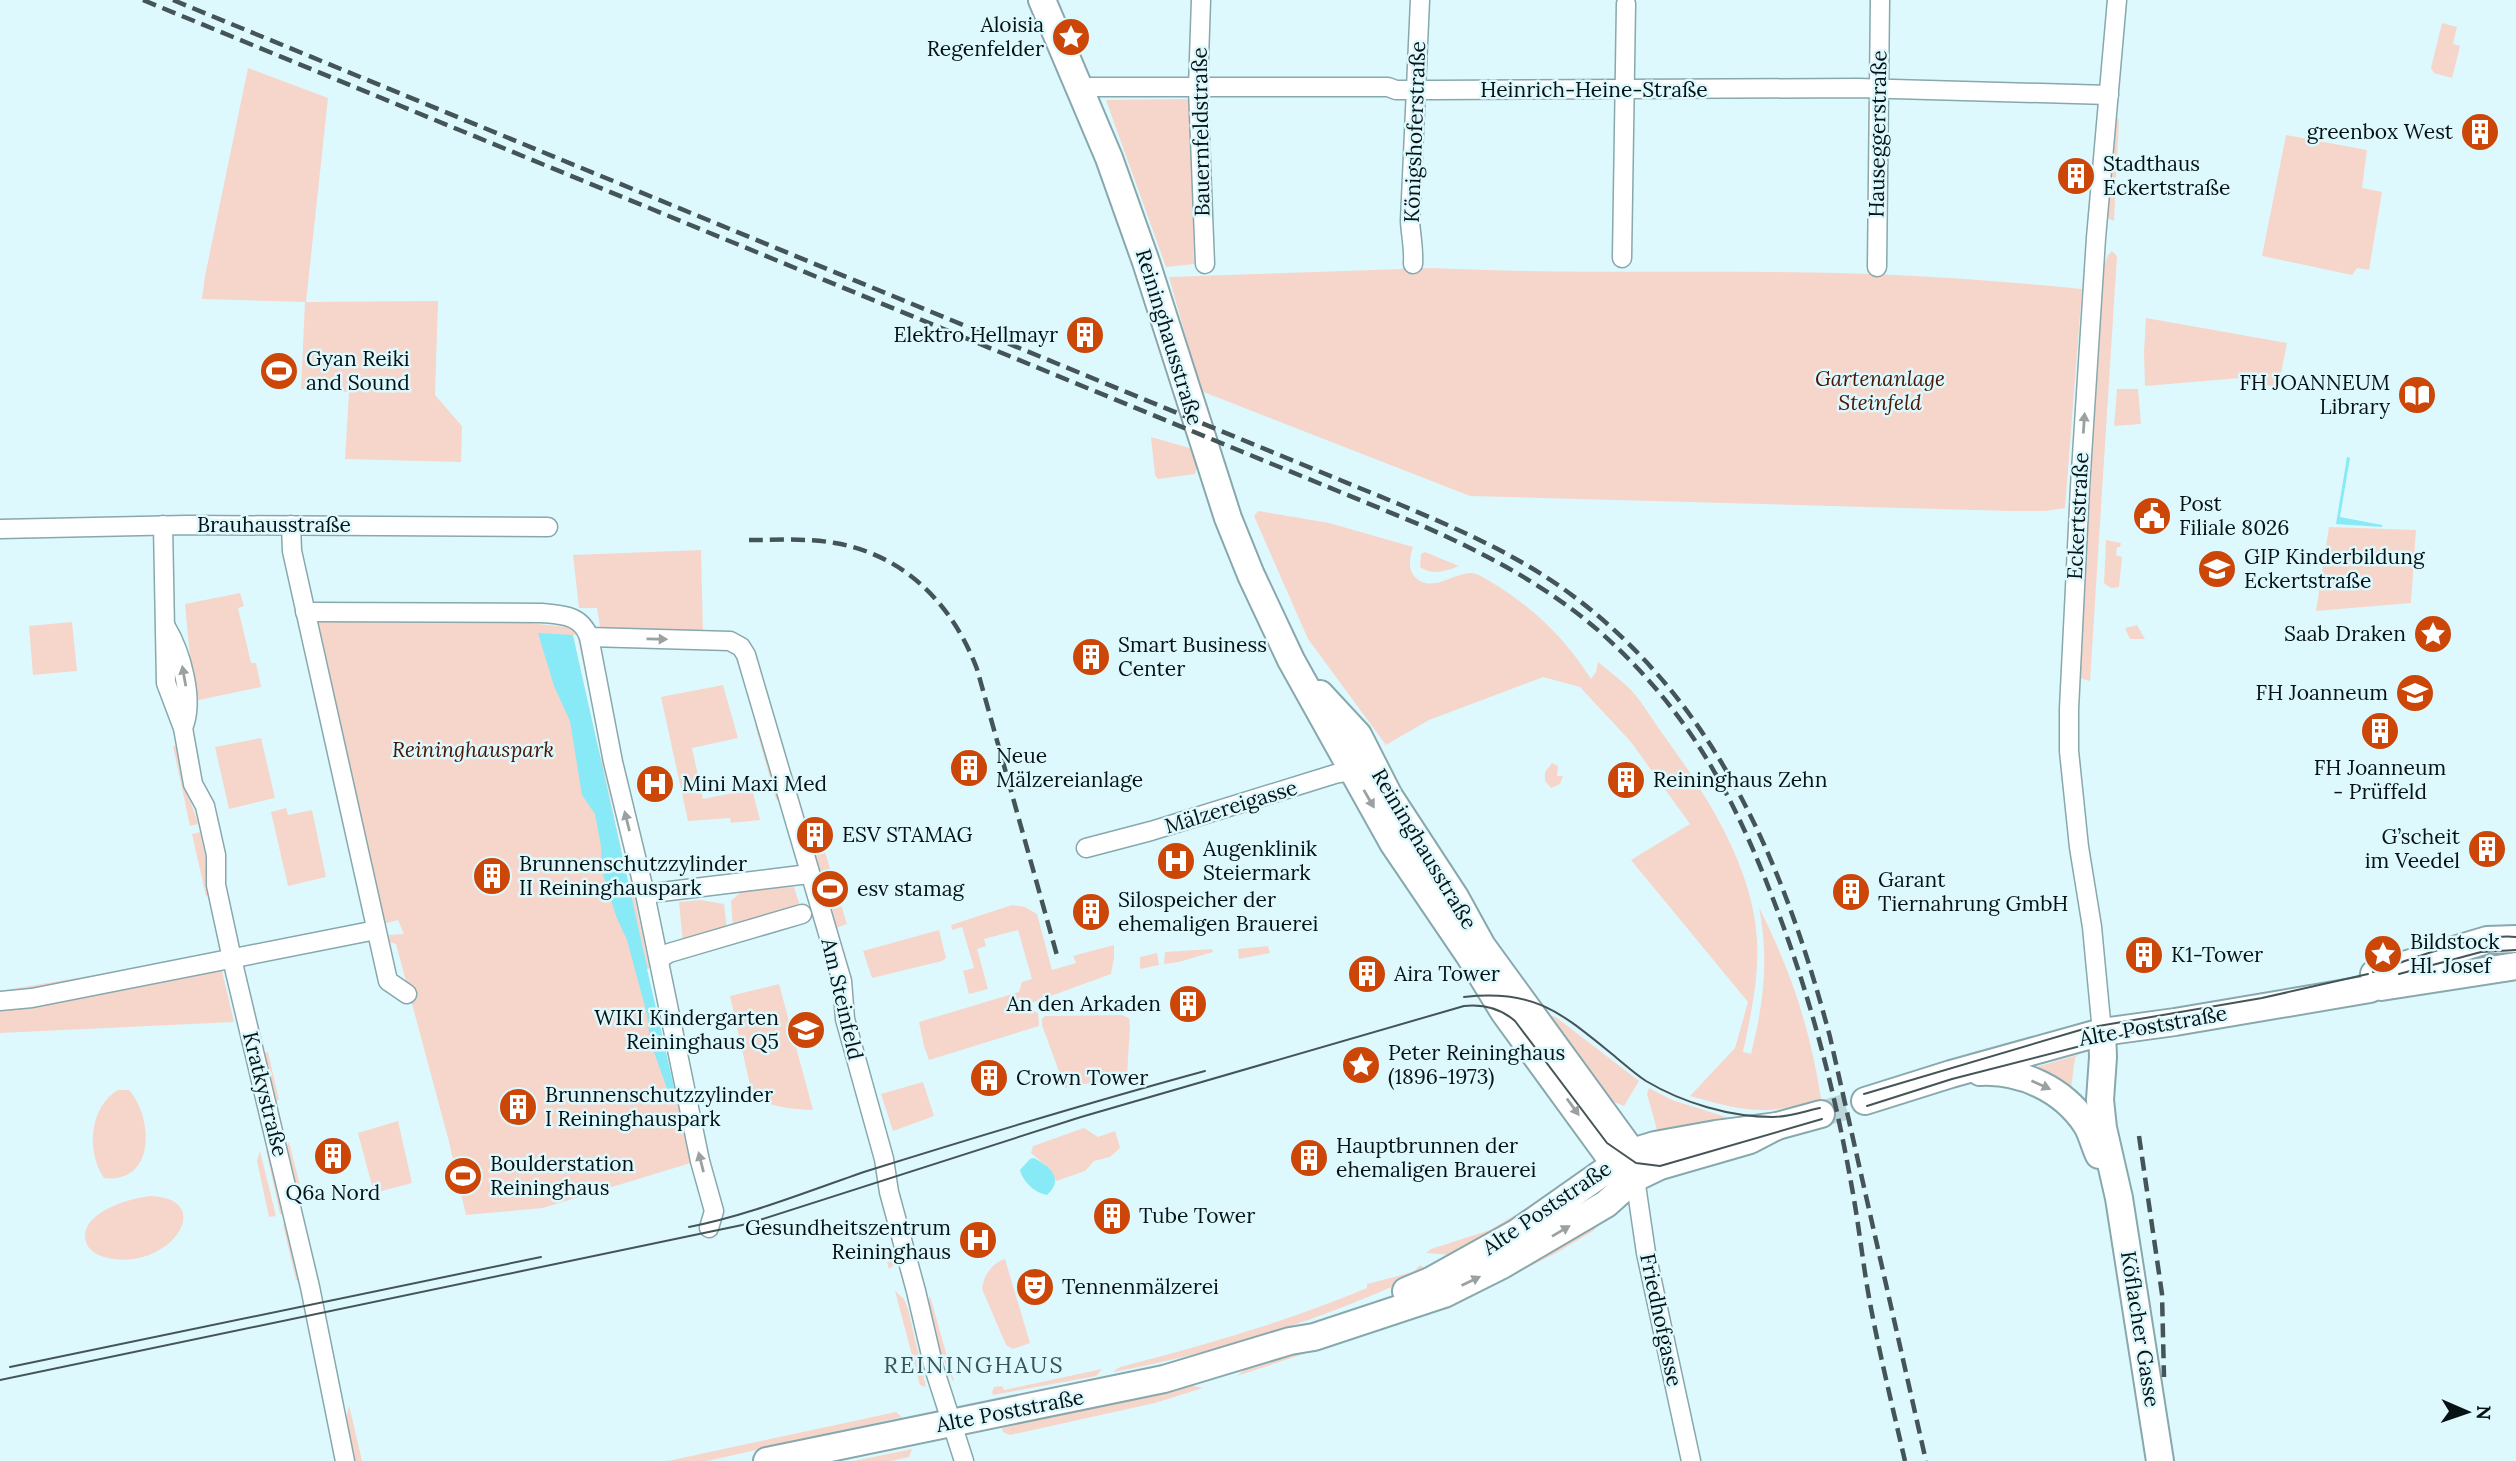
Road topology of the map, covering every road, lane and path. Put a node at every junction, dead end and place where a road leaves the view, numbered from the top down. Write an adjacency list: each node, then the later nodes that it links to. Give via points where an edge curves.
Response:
1 (1042, 0): 7 (main road, Reininghausstraße)
2 (1200, 0): 8 (street, Bauernfeldstraße)
3 (1420, 0): 10 (street, Königshoferstraße)
4 (1880, 0): 9 (street, Hauseggerstraße)
5 (2117, 0): 12 (street, Eckertstraße)
6 (1626, 4): 11 (street)
7 (1079, 87): 8 (street, Heinrich-Heine-Straße); 23 (main road, Reininghausstraße, via 1146,262 1228,518 1251,575 1299,673)
8 (1198, 88): 10 (street, Heinrich-Heine-Straße); 14 (street, Bauernfeldstraße)
9 (1879, 89): 11 (street, Heinrich-Heine-Straße); 12 (street, Heinrich-Heine-Straße); 16 (street, Hauseggerstraße)
10 (1416, 90): 11 (street, Heinrich-Heine-Straße); 15 (street, Königshoferstraße, via 1410,221)
11 (1625, 90): 13 (street)
12 (2108, 102): 36 (street, Eckertstraße, one-way to 12, via 2069,751 2075,565)
13 (1622, 258)
14 (1205, 264)
15 (1413, 264)
16 (1877, 267)
17 (163, 525): 18 (street, Brauhausstraße); 20 (street, Brauhausstraße); 30 (street, Kratkystraße, via 166,627 180,652 183,728 193,784 205,806 216,855 216,885)
18 (292, 525): 19 (street, Brauhausstraße); 21 (street, via 292,551)
19 (548, 527)
20 (0, 529)
21 (305, 612): 22 (street, via 558,615 576,619); 28 (street)
22 (589, 637): 25 (street, Am Steinfeld, one-way to 25, via 730,641 741,647); 26 (street, one-way to 22)
23 (1364, 769): 24 (street, Mälzereigasse); 40 (main road, Reininghausstraße, via 1393,843 1469,955 1507,999)
24 (1086, 848)
25 (809, 874): 26 (street); 43 (street, Am Steinfeld, via 842,981 845,1019)
26 (645, 894): 31 (street)
27 (802, 914): 31 (street, Am Steinfeld, via 669,953)
28 (376, 930): 30 (street); 34 (street, via 388,981)
29 (2516, 939): 33 (main road, Alte Poststraße, via 2487,940)
30 (232, 959): 35 (street); 44 (street, Kratkystraße, via 310,1287)
31 (659, 960): 42 (street, one-way to 31, via 714,1211)
32 (2516, 966): 33 (main road, Alte Poststraße)
33 (2372, 982): 36 (main road, Alte Poststraße, via 2323,996)
34 (407, 994)
35 (0, 1001)
36 (2102, 1032): 37 (main road, Alte Poststraße); 41 (main road, Köflacher Gasse, via 2100,1100)
37 (1951, 1074): 38 (main road, Alte Poststraße); 41 (main road, Köflacher Gasse, one-way to 41, via 2021,1076 2053,1090 2087,1126)
38 (1866, 1101)
39 (1821, 1114): 40 (main road, Alte Poststraße, via 1777,1126 1655,1145)
40 (1627, 1164): 43 (main road, Alte Poststraße, via 1430,1281 1324,1317 1290,1341 1164,1379); 47 (street, Friedhofgasse)
41 (2119, 1198): 48 (main road, Köflacher Gasse)
42 (709, 1228)
43 (951, 1423): 45 (main road, Alte Poststraße); 46 (street, Am Steinfeld)
44 (345, 1461)
45 (767, 1461)
46 (964, 1461)
47 (1691, 1461)
48 (2160, 1461)

